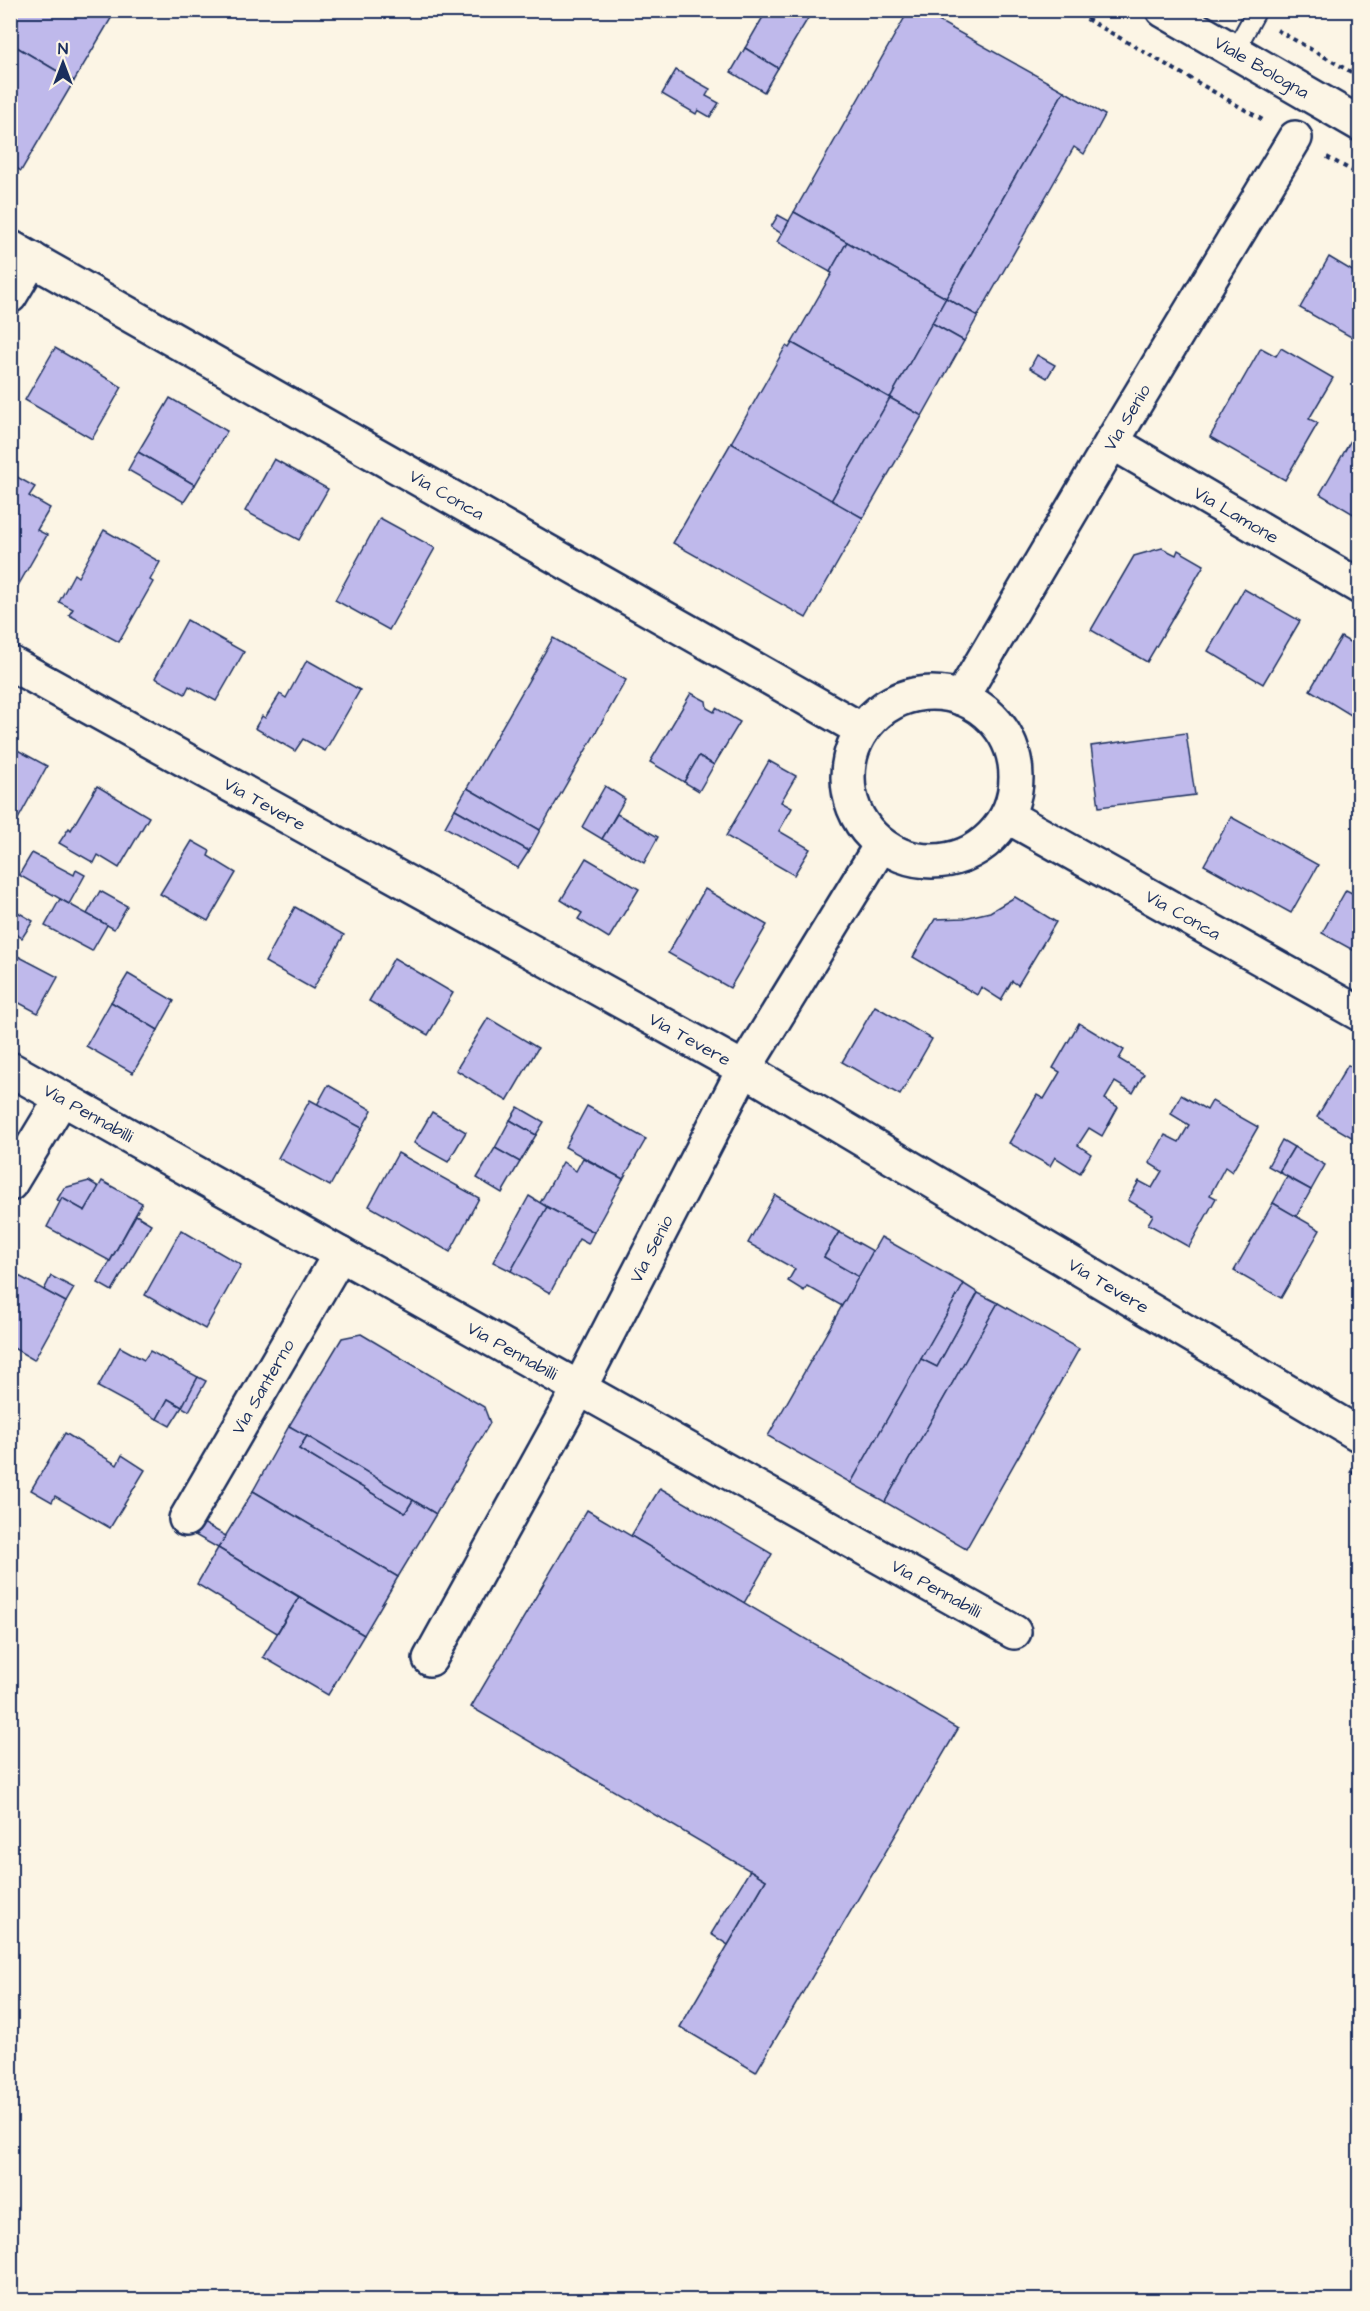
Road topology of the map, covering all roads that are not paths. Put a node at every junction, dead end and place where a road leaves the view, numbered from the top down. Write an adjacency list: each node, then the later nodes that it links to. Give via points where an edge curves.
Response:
1 (1163, 10): 3 (street, Viale Bologna)
2 (1255, 13): 3 (lane)
3 (1234, 52): 4 (street, Viale Bologna)
4 (1359, 124)
5 (1295, 138): 8 (street, Via Senio)
6 (21, 253): 7 (street); 12 (street, Via Conca)
7 (10, 296)
8 (1112, 442): 9 (street, Via Lamone); 11 (street, Via Senio)
9 (1359, 587)
10 (10, 663): 16 (street, Via Tevere)
11 (962, 698): 12 (street, via 934,693 906,697 881,710); 13 (street, via 986,713 1004,734 1015,761 1015,789)
12 (862, 730): 14 (street, via 851,753 847,778 851,804 863,827)
13 (1007, 816): 14 (street, via 989,839 965,855 936,861 907,858); 15 (street, Via Conca)
14 (881, 845): 16 (street, Via Senio)
15 (1359, 1014)
16 (744, 1069): 21 (street, Via Senio); 22 (street, Via Tevere)
17 (10, 1070): 18 (street, Via Pennabilli)
18 (62, 1098): 19 (street); 20 (street, Via Pennabilli)
19 (10, 1184)
20 (340, 1254): 21 (street, Via Pennabilli); 23 (street, Via Santerno)
21 (579, 1389): 24 (street, Via Pennabilli); 25 (street, Via Senio)
22 (1359, 1434)
23 (186, 1519)
24 (1014, 1632)
25 (430, 1659)

